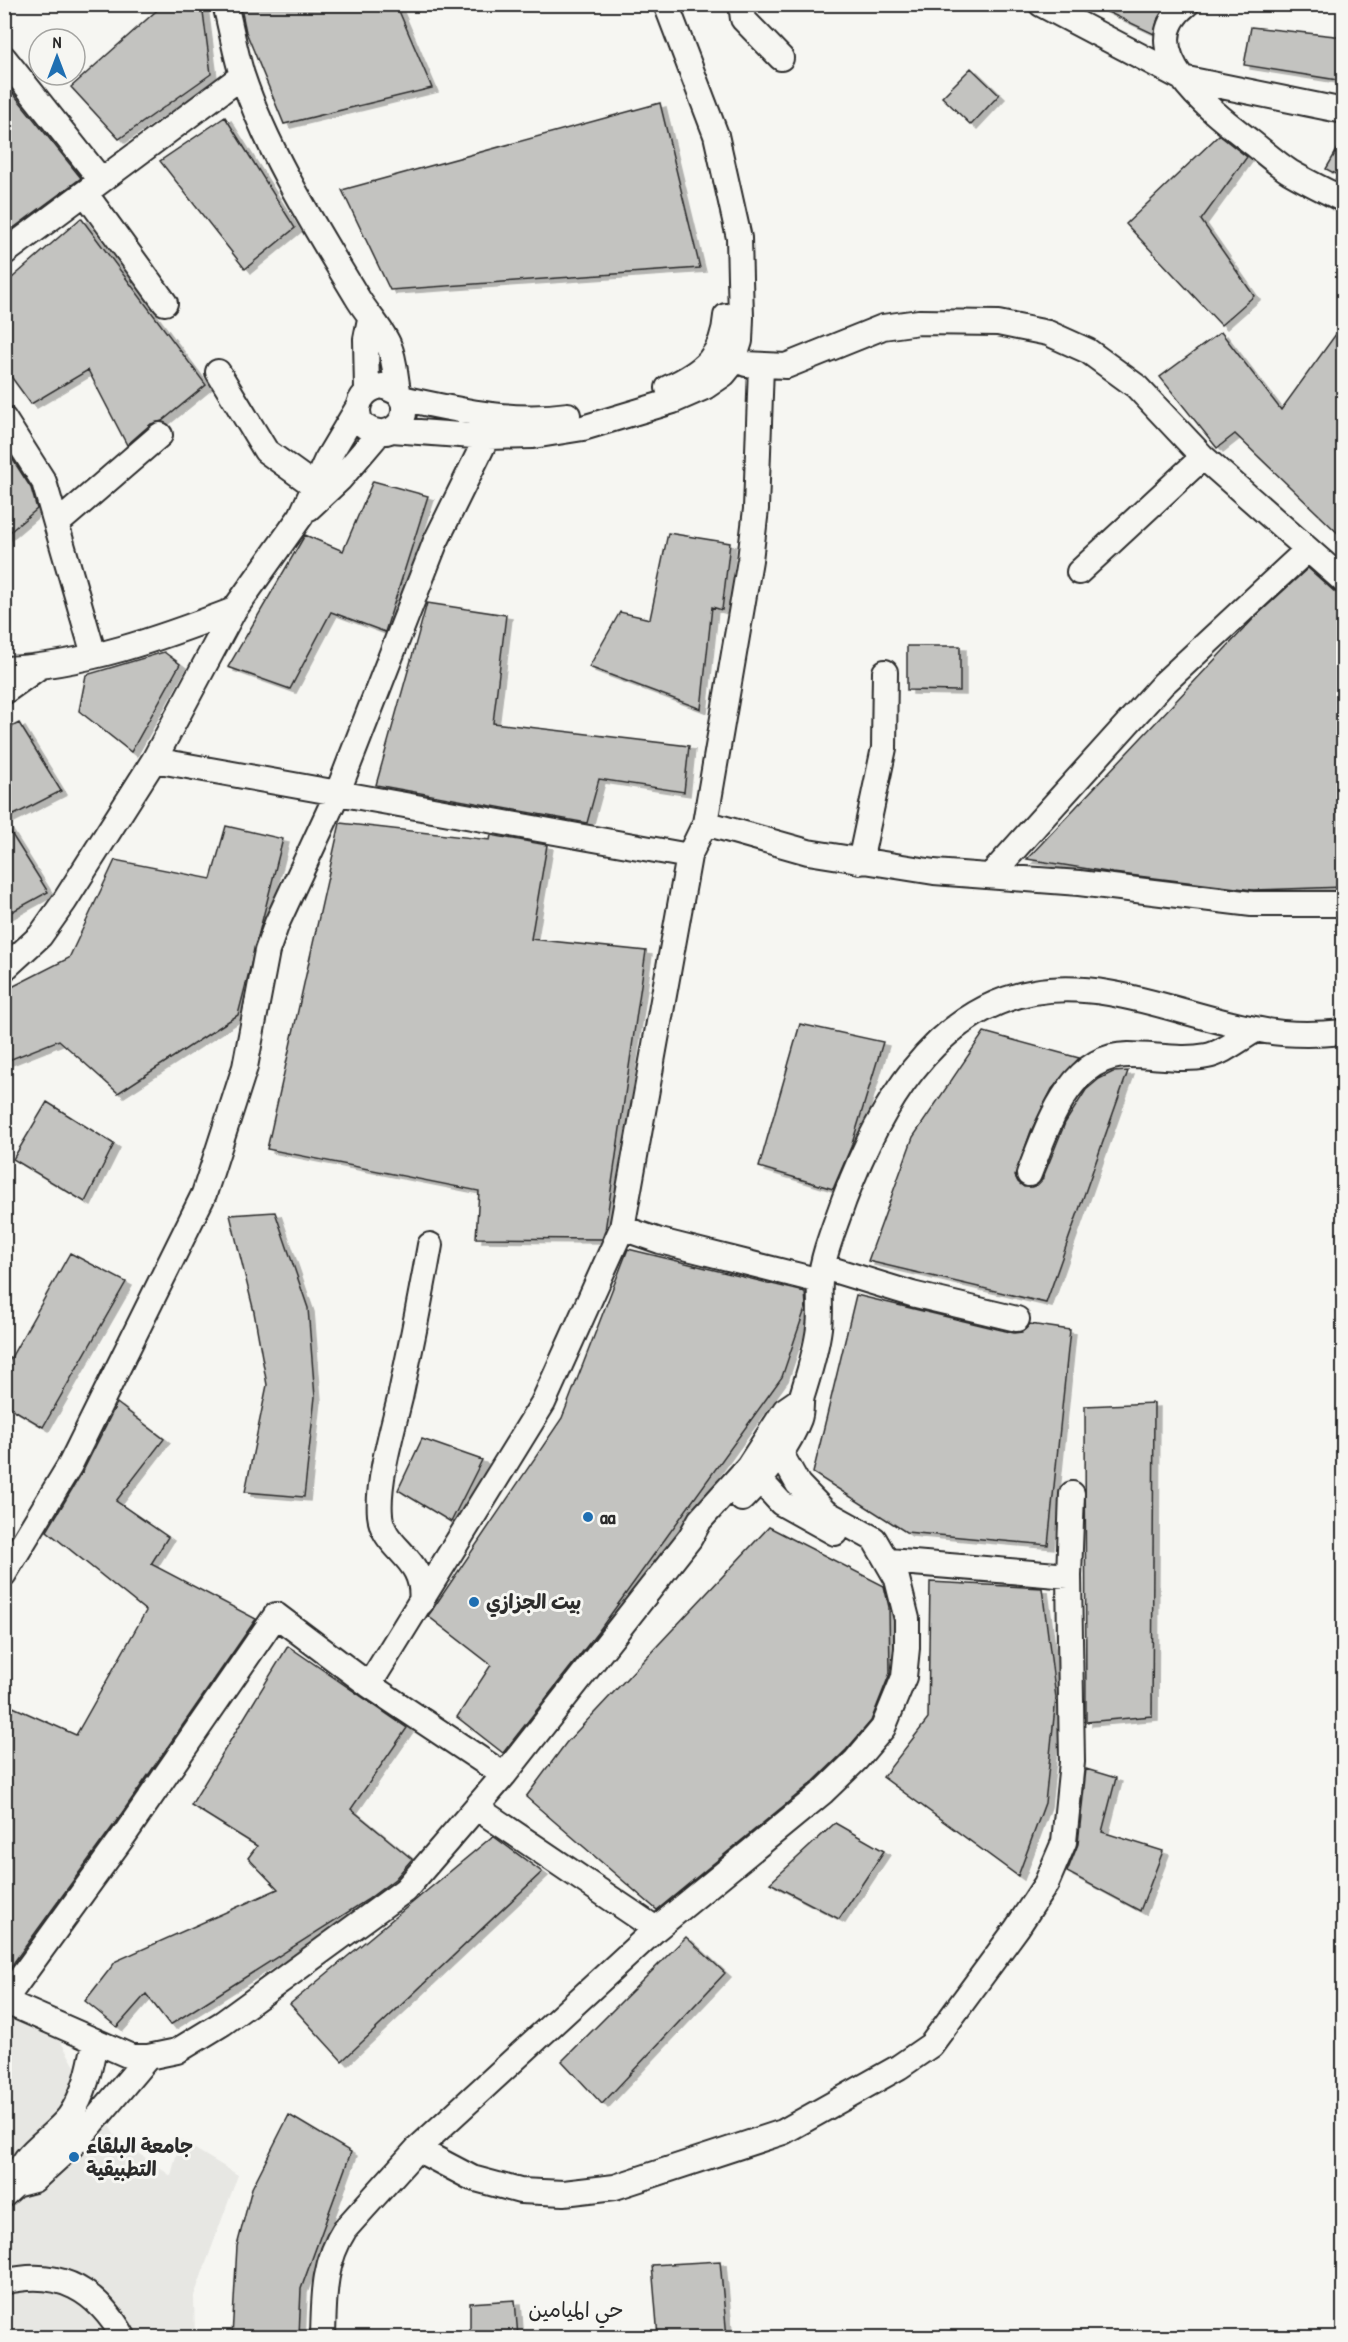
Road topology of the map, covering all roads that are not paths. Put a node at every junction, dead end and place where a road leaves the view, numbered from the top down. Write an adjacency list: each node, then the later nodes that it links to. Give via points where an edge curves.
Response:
1 (225, 4): 8 (street)
2 (666, 4): 13 (street, via 716,135)
3 (741, 4): 7 (street, via 742,19)
4 (1041, 4): 9 (street)
5 (1187, 4): 9 (street, via 1171,23 1167,38 1170,56)
6 (4, 58): 11 (street)
7 (781, 58)
8 (242, 75): 11 (street); 16 (street, via 308,215)
9 (1182, 78): 10 (street); 12 (street, via 1210,110 1289,171)
10 (1344, 111)
11 (93, 186): 14 (street); 15 (street)
12 (1344, 200)
13 (732, 216): 17 (street, via 739,238 741,318 740,341); 23 (street, via 726,238 725,333 711,360 677,384)
14 (4, 253)
15 (165, 303)
16 (370, 319): 20 (street, via 389,345); 21 (street)
17 (733, 363): 18 (street); 23 (street, via 705,387 673,401)
18 (761, 366): 27 (street, via 786,366 883,327 919,322 999,323 1048,333 1088,351 1136,386); 42 (street, via 756,509 750,560)
19 (218, 372): 28 (street, via 266,451 309,482)
20 (400, 395): 21 (street, via 383,386); 23 (street, via 506,417); 24 (street, via 404,416)
21 (362, 400): 24 (street, via 360,420 368,429); 28 (street)
22 (4, 419): 30 (street, via 44,482)
23 (581, 421): 26 (street, via 533,436)
24 (386, 431): 26 (street); 29 (street)
25 (160, 435): 30 (street)
26 (487, 436): 41 (street, via 435,543)
27 (1203, 457): 31 (street); 32 (street)
28 (316, 482): 29 (street)
29 (301, 516): 34 (street)
30 (58, 523): 35 (street, via 81,619)
31 (1307, 550): 33 (street); 45 (street, via 1163,684)
32 (1079, 572)
33 (1344, 581)
34 (234, 610): 35 (street); 40 (street)
35 (94, 655): 36 (street)
36 (39, 667): 37 (street); 39 (street)
37 (4, 669)
38 (885, 672): 44 (street, via 884,748)
39 (4, 692)
40 (154, 760): 41 (street); 47 (street, via 40,936)
41 (337, 794): 43 (street); 60 (street, via 276,923 245,1067 204,1194 70,1464)
42 (705, 823): 43 (street); 44 (street)
43 (689, 856): 51 (street)
44 (860, 862): 45 (street)
45 (991, 875): 46 (street, via 1252,904)
46 (1344, 904)
47 (4, 969)
48 (1256, 1030): 49 (street); 50 (street, via 1210,1056 1126,1054 1084,1072 1054,1115); 53 (street, via 1091,989 1033,992 978,1013 933,1049 894,1093 855,1170)
49 (1344, 1032)
50 (1029, 1174)
51 (622, 1228): 53 (street, via 660,1241); 62 (street, via 543,1403)
52 (430, 1245): 62 (street, via 392,1431 380,1515 388,1534 418,1573 423,1587)
53 (822, 1274): 54 (street); 55 (street, via 816,1348)
54 (1017, 1319)
55 (801, 1399): 56 (street, via 798,1421); 57 (street, via 785,1410)
56 (780, 1452): 57 (street); 59 (street, via 798,1484 819,1506 844,1524 870,1535)
57 (754, 1473): 59 (street, via 769,1492 794,1512); 64 (street, via 700,1520 690,1538)
58 (1072, 1494): 61 (street)
59 (884, 1553): 61 (street); 66 (street, via 897,1579 905,1611 907,1648 904,1677 883,1728 823,1792)
60 (4, 1574)
61 (1069, 1576): 70 (street, via 1072,1762 1064,1842 1057,1863 1029,1910 931,2045 783,2132 615,2187 564,2193 520,2191 472,2178)
62 (421, 1603): 63 (street)
63 (369, 1686): 64 (street); 67 (street, via 276,1615)
64 (504, 1775): 65 (street)
65 (477, 1808): 66 (street); 69 (street, via 405,1890 223,2023 177,2050)
66 (656, 1929): 70 (street)
67 (4, 2001): 68 (street)
68 (95, 2042): 69 (street, via 132,2057); 71 (street, via 79,2100 67,2120 19,2166)
69 (148, 2057): 71 (street, via 79,2139 34,2180)
70 (417, 2149): 74 (street, via 337,2242 324,2286)
71 (10, 2190)
72 (4, 2282): 73 (street, via 54,2277 88,2294)
73 (124, 2337)
74 (323, 2337)

